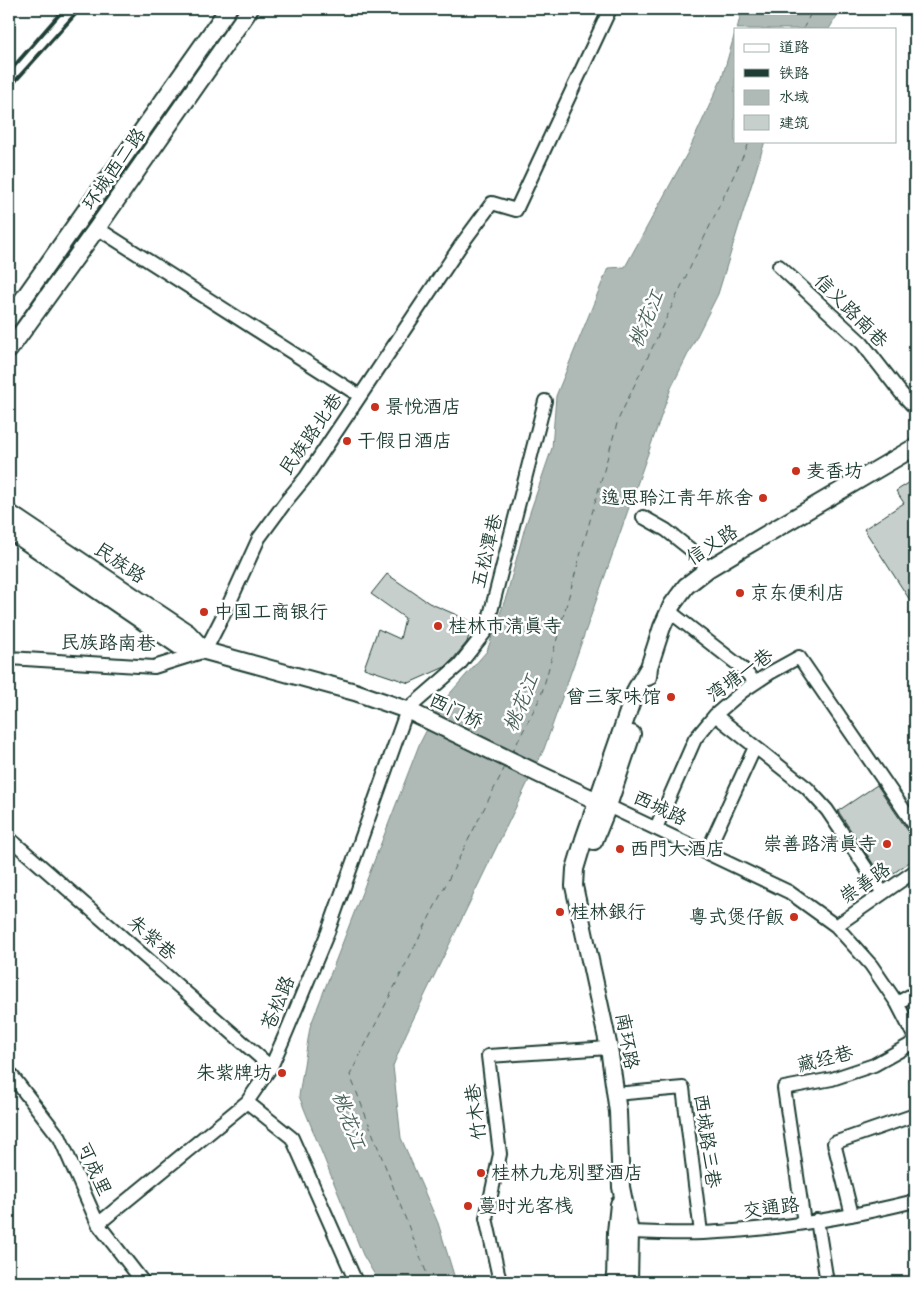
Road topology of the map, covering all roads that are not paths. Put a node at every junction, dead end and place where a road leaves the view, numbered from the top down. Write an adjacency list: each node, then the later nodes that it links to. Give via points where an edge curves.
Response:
1 (228, 9): 6 (main road, 环城西二路)
2 (250, 9): 4 (main road, 环城西二路)
3 (610, 9): 8 (street, 民族路北巷, via 516,210 492,203 481,216)
4 (97, 228): 7 (main road, 环城西二路); 8 (street)
5 (779, 266): 10 (street, 信义路南巷, via 862,343)
6 (9, 319)
7 (9, 350)
8 (360, 396): 16 (street, 民族路北巷, via 306,478 259,538)
9 (545, 401): 19 (street, 五松潭巷, via 486,631 460,665)
10 (915, 407)
11 (915, 446): 14 (main road, 信义路)
12 (9, 517): 16 (main road, 民族路, via 188,633)
13 (643, 517): 14 (street, via 684,544)
14 (708, 569): 15 (main road, 信义路, via 686,586)
15 (669, 612): 18 (street, via 741,666); 23 (main road, 信义路, via 649,667 636,689)
16 (205, 650): 17 (street, 民族路南巷, via 154,667); 19 (main road, 民族路)
17 (9, 658)
18 (755, 682): 20 (street, 湾塘一巷); 24 (street, 湾塘一巷, via 799,657)
19 (407, 710): 22 (main road, 西门桥); 35 (street, 苍松路, via 328,932)
20 (716, 715): 21 (street); 25 (street, 湾塘一巷, via 695,739)
21 (755, 747): 27 (street); 29 (street, via 807,788 828,810)
22 (541, 775): 23 (main road, 西城路)
23 (603, 804): 25 (street, 西城路); 34 (main road, 南环路, via 578,905)
24 (915, 826)
25 (656, 828): 27 (street, 西城路)
26 (9, 838): 35 (street, 朱紫巷)
27 (707, 852): 30 (street, 西城路, via 789,892)
28 (915, 871): 29 (street, 崇善路)
29 (883, 893): 30 (street, 崇善路)
30 (836, 926): 32 (street, 西城路, via 871,965)
31 (915, 993): 32 (street)
32 (897, 1003): 33 (street, 西城路)
33 (915, 1040): 44 (street, 藏经巷, via 874,1065 832,1079 784,1088)
34 (609, 1048): 37 (main road, 南环路); 50 (street, 竹木巷, via 488,1056 500,1154 486,1218)
35 (270, 1068): 38 (street, 苍松路)
36 (9, 1072): 45 (street, 可成里, via 60,1138)
37 (615, 1094): 40 (main road, 南环路); 47 (street, 西城路三巷, via 683,1088)
38 (247, 1102): 45 (street, 苍松路); 49 (street, via 292,1138)
39 (915, 1115): 42 (street, via 834,1143)
40 (621, 1186): 46 (main road, 南环路); 51 (main road, 南环路)
41 (915, 1201): 42 (street, 交通路)
42 (852, 1215): 43 (street, 交通路)
43 (817, 1220): 44 (street, 交通路); 53 (street)
44 (804, 1223): 47 (street, 交通路)
45 (98, 1224): 48 (street, 可成里)
46 (630, 1232): 47 (street, 交通路); 52 (main road, 南环路)
47 (701, 1233)
48 (143, 1282)
49 (356, 1282)
50 (500, 1282)
51 (615, 1282)
52 (629, 1282)
53 (827, 1282)

